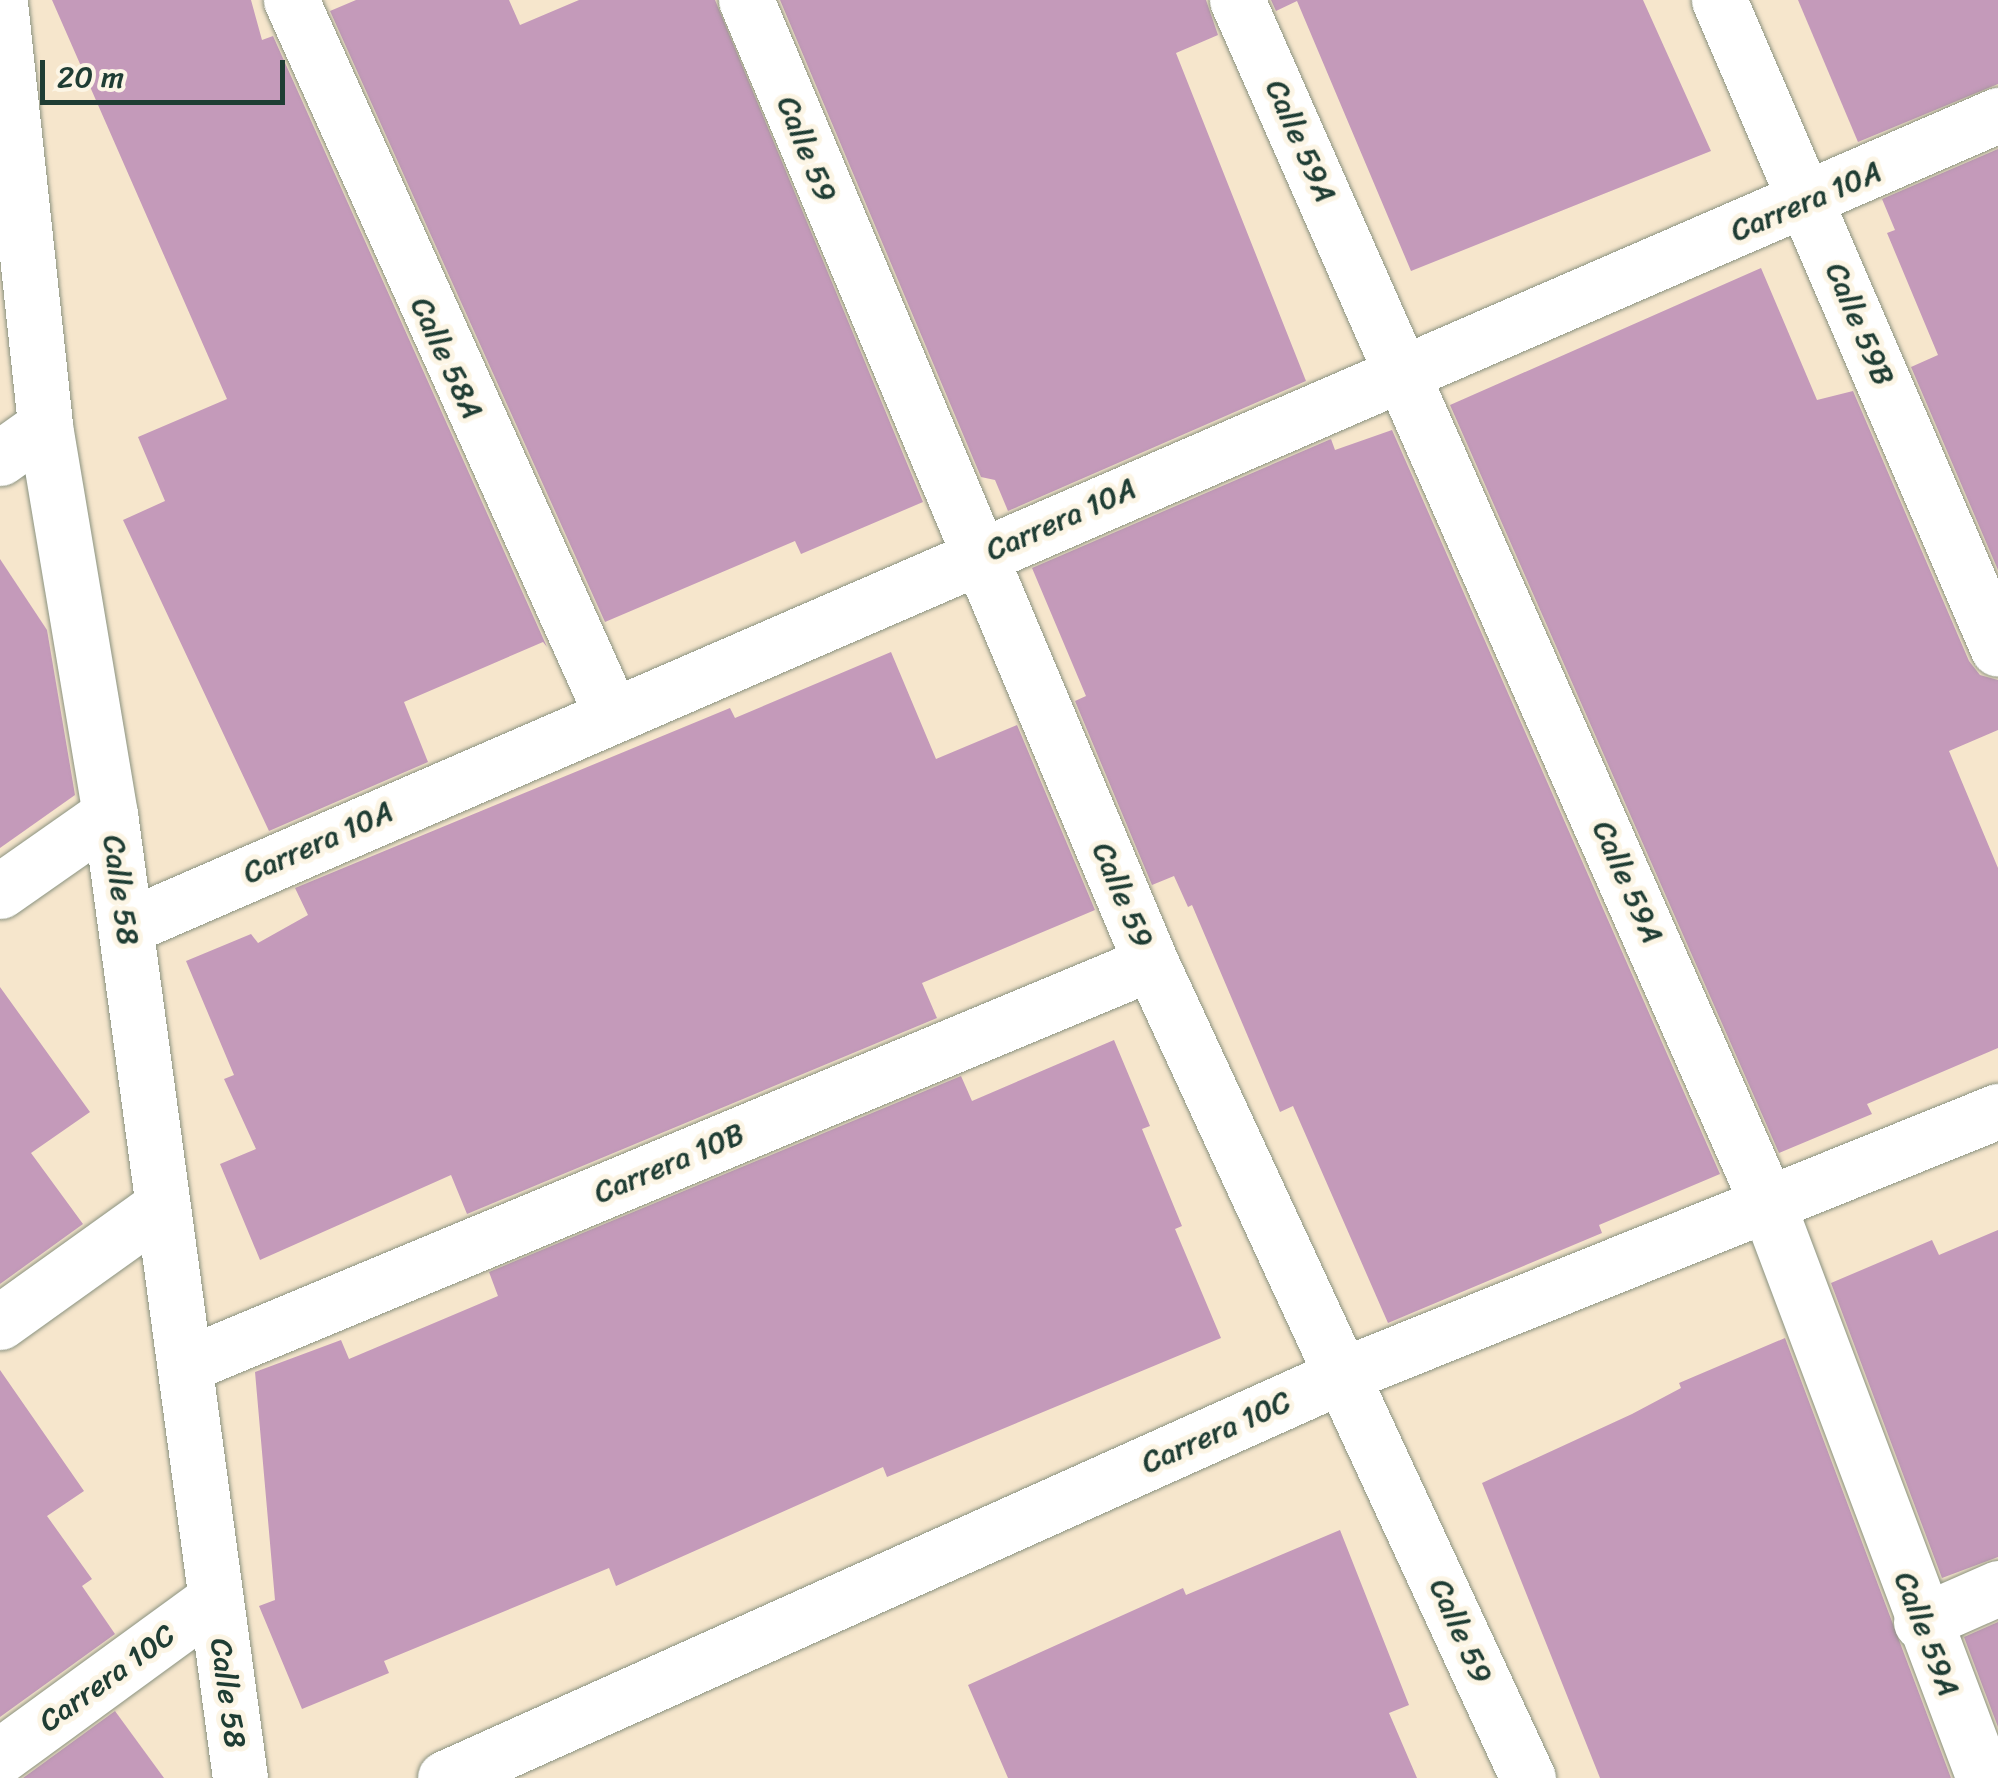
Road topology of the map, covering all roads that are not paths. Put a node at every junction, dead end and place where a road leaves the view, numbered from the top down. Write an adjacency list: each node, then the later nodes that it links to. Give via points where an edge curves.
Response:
1 (291, 0): 13 (street, Calle 58A)
2 (746, 0): 11 (street, Calle 59)
3 (1237, 0): 8 (street, Calle 59A)
4 (1719, 0): 7 (street, Calle 59B)
5 (2, 18): 9 (street, Calle 58)
6 (1998, 116): 7 (street, Carrera 10A)
7 (1808, 202): 8 (street, Carrera 10A); 12 (street, Calle 59B)
8 (1404, 368): 11 (street, Carrera 10A); 19 (street, Calle 59A)
9 (45, 426): 10 (street); 14 (street, Calle 58)
10 (0, 458)
11 (978, 555): 13 (street, Carrera 10A); 17 (street, Calle 59)
12 (1998, 649)
13 (611, 713): 16 (street, Carrera 10A)
14 (110, 814): 15 (street); 16 (street, Calle 58)
15 (0, 891)
16 (126, 927): 20 (street, Calle 58)
17 (1151, 962): 22 (street, Carrera 10B); 23 (street, Calle 59)
18 (1998, 1111): 19 (street, Carrera 10C)
19 (1768, 1205): 23 (street, Carrera 10C); 26 (street, Calle 59A)
20 (159, 1208): 21 (street); 22 (street, Calle 58)
21 (0, 1322)
22 (188, 1364): 25 (street, Calle 58)
23 (1345, 1374): 29 (street, Carrera 10C); 30 (street, Calle 59)
24 (1998, 1588): 26 (street)
25 (214, 1600): 27 (street, Carrera 10C); 28 (street, Calle 58)
26 (1921, 1622): 31 (street, Calle 59A)
27 (0, 1756)
28 (240, 1778)
29 (445, 1778)
30 (1528, 1778)
31 (1984, 1778)

